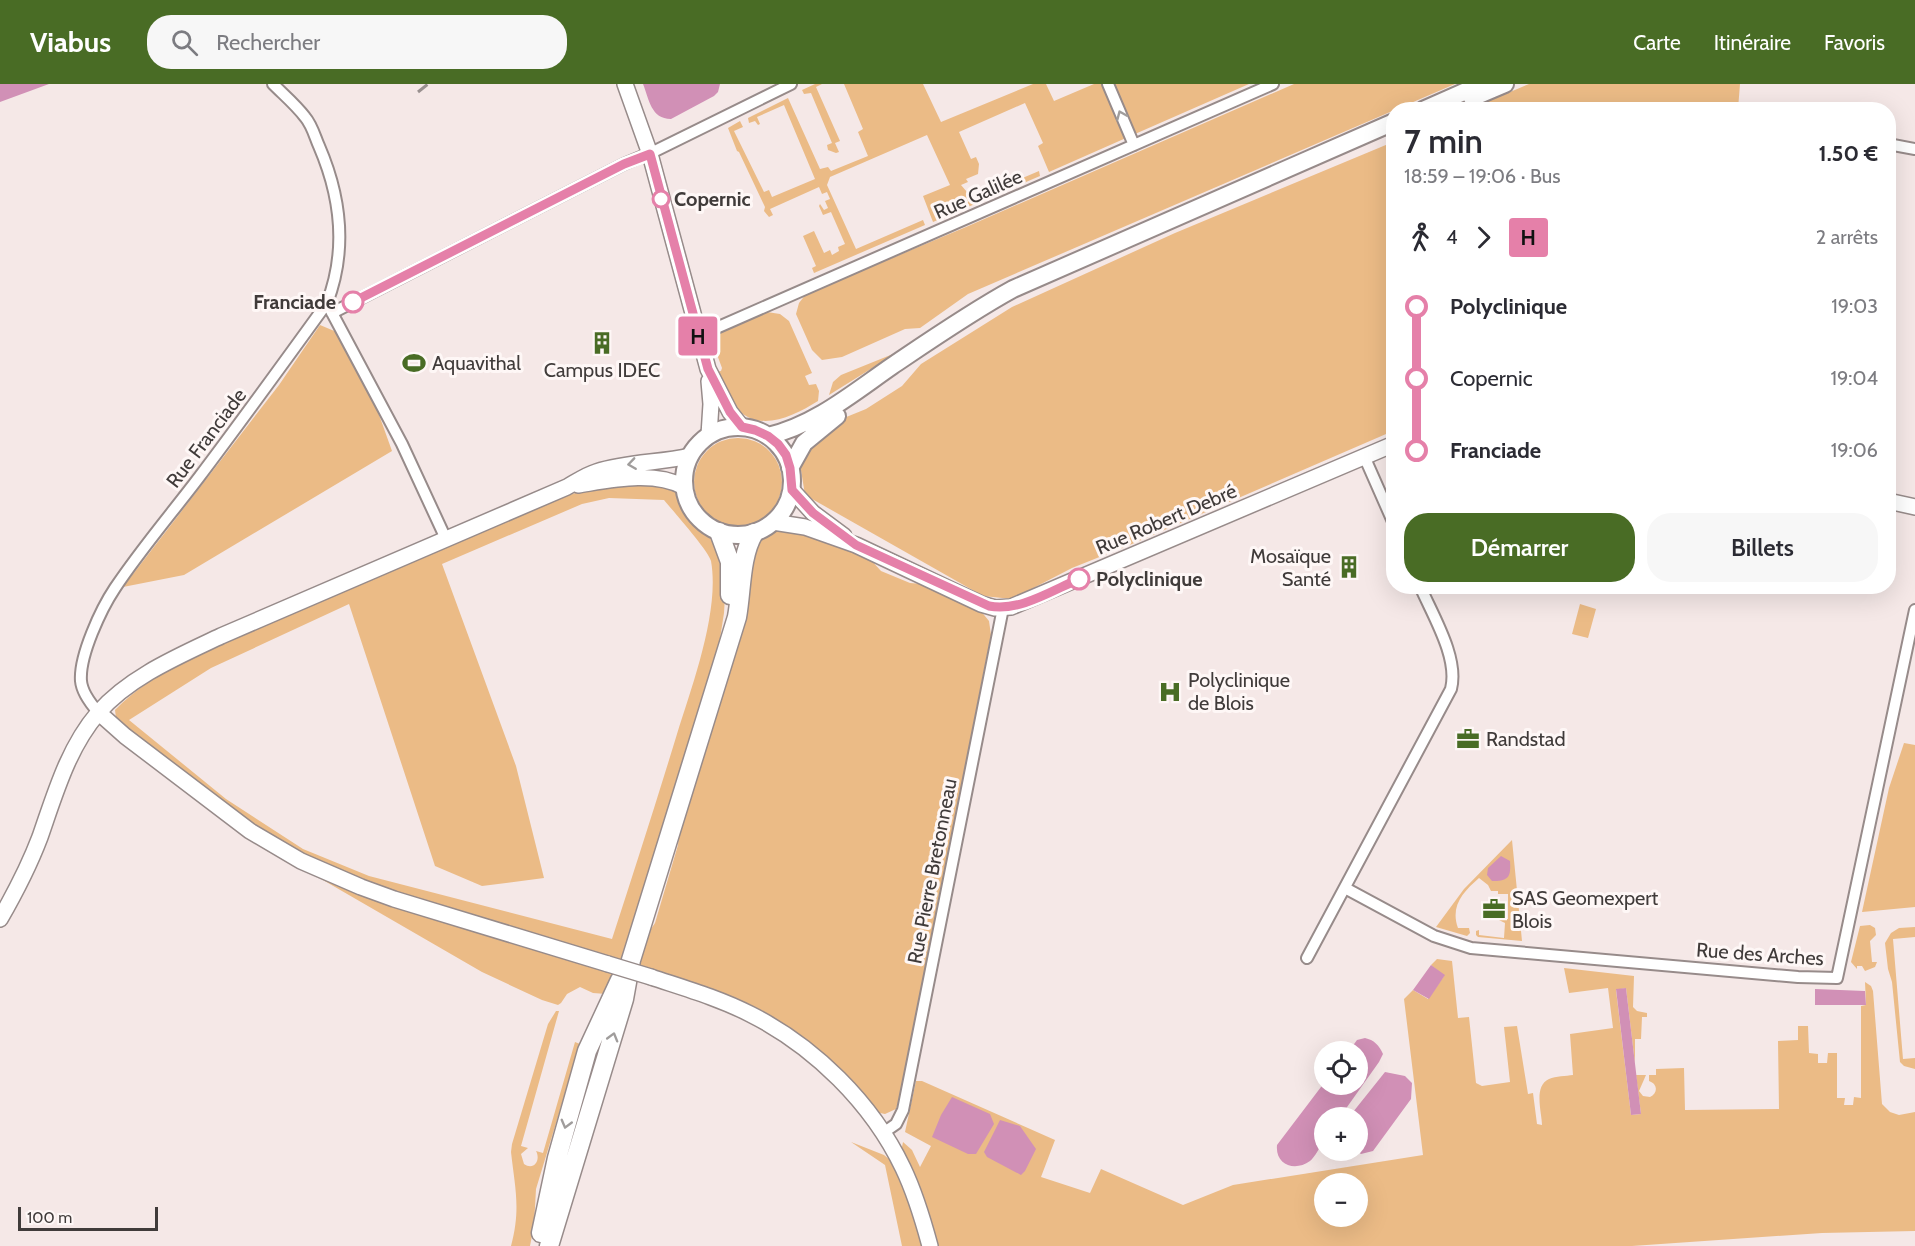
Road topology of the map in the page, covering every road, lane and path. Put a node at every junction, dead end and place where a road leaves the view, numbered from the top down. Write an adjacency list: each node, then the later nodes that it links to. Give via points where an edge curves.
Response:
1 (273, 84): 16 (street, Rue Franciade, via 307,119 323,155 337,206 340,239)
2 (625, 84): 15 (street)
3 (791, 84): 15 (street)
4 (1108, 84): 12 (street, one-way to 4)
5 (1273, 84): 12 (street, Rue Galilée)
6 (1482, 84): 8 (main road)
7 (1505, 84): 9 (main road)
8 (1441, 102)
9 (1465, 102)
10 (1386, 126): 21 (main road, via 1013,289 965,316 819,415)
11 (1386, 136): 25 (main road, via 1002,306 956,333 824,425 804,443)
12 (1134, 145): 17 (street, Rue Galilée)
13 (1896, 145): 14 (street)
14 (1915, 149)
15 (650, 154): 16 (street); 17 (street)
16 (329, 308): 35 (street, via 397,435); 41 (street, Rue Franciade, via 114,590 94,629 82,669 83,689)
17 (698, 336): 18 (street)
18 (708, 369): 19 (street); 20 (street)
19 (742, 427): 20 (main road); 21 (main road)
20 (709, 435): 23 (main road)
21 (768, 436): 25 (main road, via 786,455)
22 (1386, 447): 24 (street, Rue Robert Debré)
23 (690, 456): 26 (street, one-way to 26, via 612,468); 27 (main road, via 684,471)
24 (1364, 456): 30 (street); 38 (street, Rue Robert Debré, via 1031,600)
25 (790, 468): 28 (main road)
26 (567, 487): 27 (street, via 659,478); 35 (street)
27 (684, 487): 33 (main road, via 695,515)
28 (792, 490): 32 (main road, via 782,513); 36 (street, via 813,513)
29 (1896, 503): 31 (street)
30 (1386, 506)
31 (1915, 507)
32 (773, 522): 34 (main road); 36 (street, via 805,527)
33 (720, 532): 34 (main road); 40 (highway, via 730,562)
34 (754, 533): 40 (highway, via 747,549 737,617)
35 (446, 539): 41 (street, via 189,651 124,689)
36 (856, 545): 38 (street, via 981,604)
37 (1423, 594): 42 (street, via 1450,655 1454,678 1446,702)
38 (1003, 608): 45 (street, Rue Pierre Bretonneau, via 903,1110 896,1124)
39 (1915, 610): 42 (street, Rue des Arches, via 1837,978 1471,948 1417,928)
40 (726, 651): 46 (highway, via 631,960 624,999)
41 (98, 712): 43 (street, via 66,767 29,863); 45 (street, bridge, via 250,831 301,861 394,899 725,1002 765,1022 841,1082)
42 (1345, 888): 44 (street)
43 (0, 919)
44 (1307, 958)
45 (883, 1133): 47 (street, via 904,1169)
46 (541, 1242)
47 (930, 1246)

